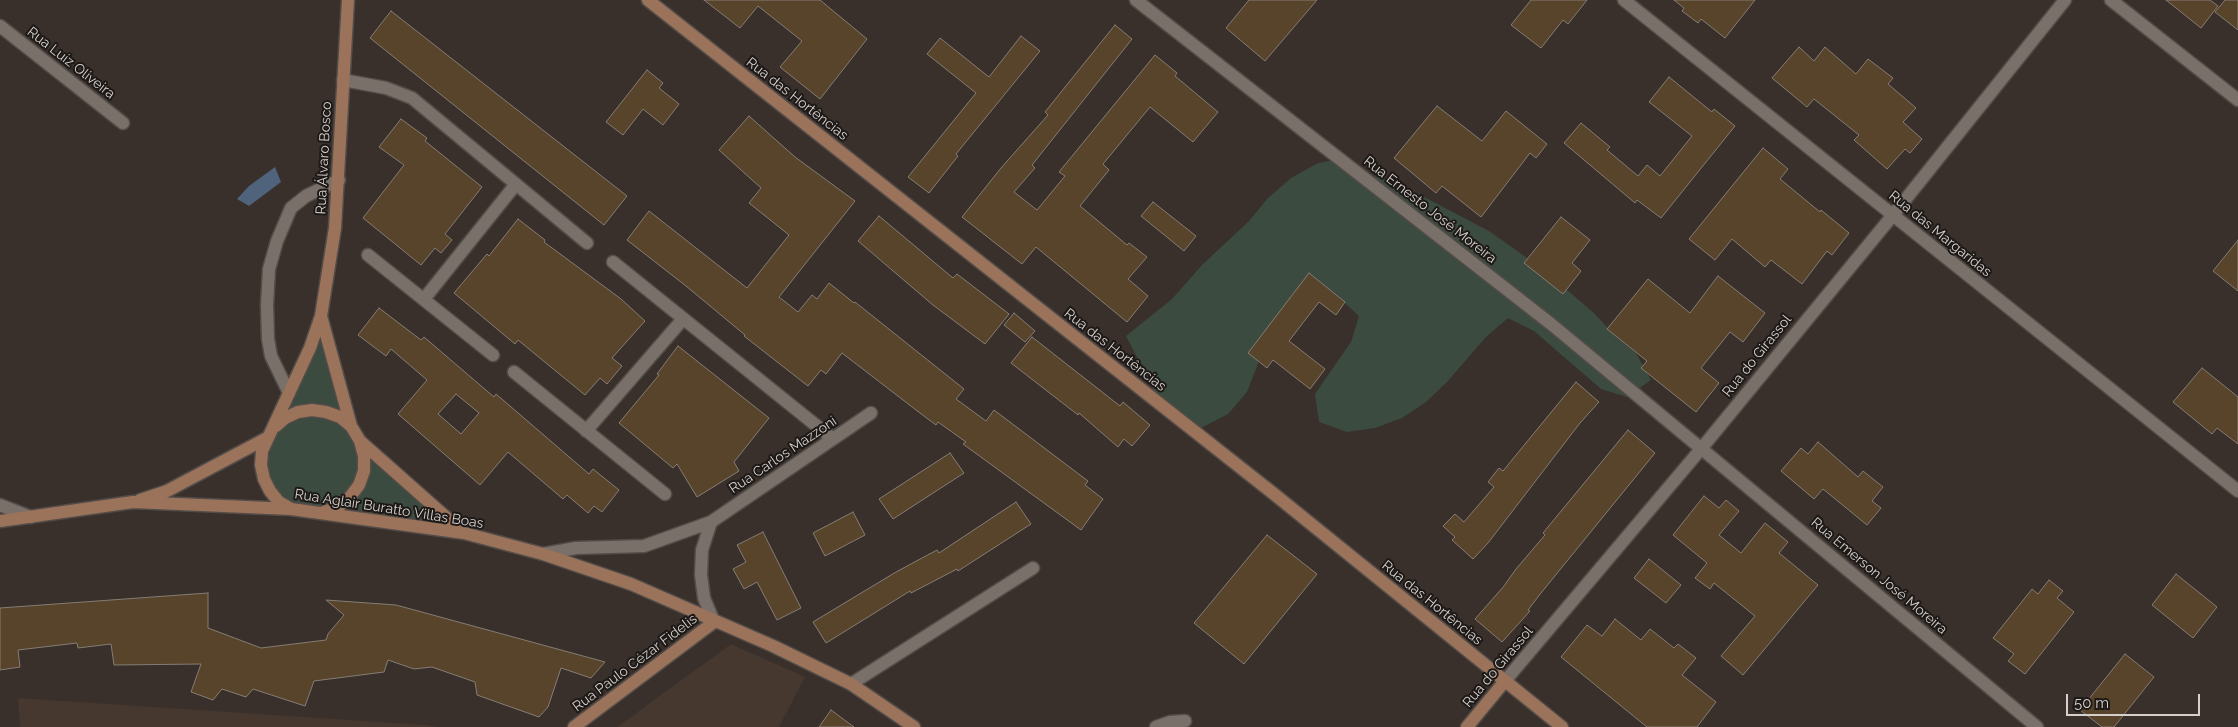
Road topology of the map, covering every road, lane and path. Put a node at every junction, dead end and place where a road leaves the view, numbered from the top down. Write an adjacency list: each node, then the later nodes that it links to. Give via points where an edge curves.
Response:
1 (348, 0): 8 (main road, Rua Álvaro Bosco)
2 (648, 0): 43 (main road, Rua das Hortências, via 1274,494)
3 (1136, 0): 29 (street, Rua Ernesto José Moreira, via 1551,324)
4 (1624, 0): 13 (street, Rua das Margaridas)
5 (2065, 0): 13 (street, Rua do Girassol)
6 (2110, 0): 9 (street)
7 (0, 26): 10 (street, Rua Luíz Oliveira)
8 (343, 80): 11 (main road, Rua Álvaro Bosco); 12 (street, via 386,88 412,98)
9 (2238, 100)
10 (123, 123)
11 (339, 180): 18 (main road, Rua Álvaro Bosco); 22 (street, via 306,196 291,208 269,269 268,339)
12 (516, 184): 14 (street); 17 (street)
13 (1893, 215): 29 (street, Rua do Girassol); 30 (street, Rua das Margaridas)
14 (587, 243)
15 (368, 255): 17 (street)
16 (613, 262): 19 (street)
17 (424, 299): 20 (street)
18 (321, 316): 22 (main road, Rua Álvaro Bosco); 24 (main road, Rua Álvaro Bosco)
19 (683, 319): 25 (street); 27 (street)
20 (493, 355)
21 (514, 372): 25 (street)
22 (289, 393): 26 (main road, Rua Álvaro Bosco)
23 (871, 413): 27 (street, Rua Carlos Mazzoni)
24 (351, 426): 26 (main road, via 326,412 312,410 285,418); 28 (main road, Rua Álvaro Bosco)
25 (586, 431): 31 (street)
26 (270, 433): 32 (main road, via 167,491); 34 (main road, Rua Álvaro Bosco, via 262,452 264,479 279,502)
27 (833, 440): 38 (street, Rua Carlos Mazzoni)
28 (360, 441): 35 (main road, Rua Álvaro Bosco, via 364,471 359,485 338,507); 39 (main road)
29 (1701, 449): 43 (street, Rua do Girassol); 51 (street, Rua Emerson José Moreira)
30 (2238, 491)
31 (665, 494)
32 (133, 502): 34 (main road, Rua Aglair Buratto Villas Boas); 36 (main road, Rua Aglair Buratto Villas Boas)
33 (0, 505): 36 (street)
34 (291, 509): 35 (main road, Rua Aglair Buratto Villas Boas)
35 (324, 512): 39 (main road, Rua Aglair Buratto Villas Boas)
36 (31, 517): 37 (main road, Rua Aglair Buratto Villas Boas)
37 (0, 521)
38 (711, 522): 40 (street, Rua Carlos Mazzoni, via 644,546 576,548); 42 (street, via 702,550 701,575 704,598)
39 (464, 533): 40 (main road, Rua Aglair Buratto Villas Boas)
40 (543, 554): 42 (main road, Rua Aglair Buratto Villas Boas, via 631,584)
41 (1033, 568): 44 (street)
42 (714, 622): 44 (main road, Rua Aglair Buratto Villas Boas); 46 (main road, Rua Paulo Cézar Fidelis)
43 (1505, 682): 49 (main road, Rua do Girassol); 50 (main road, Rua das Hortências)
44 (851, 684): 47 (main road, Rua Aglair Buratto Villas Boas)
45 (1185, 721): 48 (street)
46 (574, 727)
47 (914, 727)
48 (1156, 727)
49 (1467, 727)
50 (1562, 727)
51 (2037, 727)

